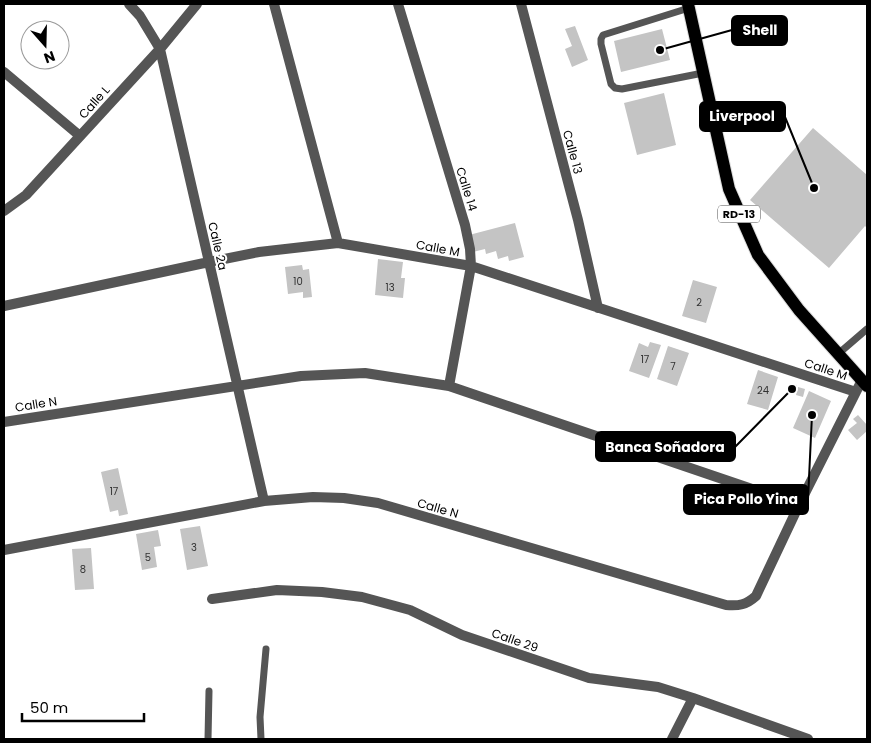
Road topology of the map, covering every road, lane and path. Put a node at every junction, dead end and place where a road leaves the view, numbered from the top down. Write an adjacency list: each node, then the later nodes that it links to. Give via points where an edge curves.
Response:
1 (129, 4): 7 (street, Calle 2a)
2 (197, 4): 7 (street, Calle L)
3 (274, 4): 12 (street)
4 (398, 4): 14 (street, Calle 14, via 465,226)
5 (521, 4): 16 (street, Calle 13)
6 (689, 6): 9 (main road, RD-13); 9 (lane, via 603,35 601,44 611,84 616,88)
7 (160, 49): 10 (street, Calle L); 13 (street, Calle 2a)
8 (4, 72): 10 (street)
9 (704, 73): 18 (main road, RD-13, via 729,189 758,255)
10 (80, 136): 11 (street, Calle L, via 26,195)
11 (4, 211)
12 (338, 243): 13 (street, Calle M, via 259,252); 14 (street, Calle M)
13 (209, 262): 15 (street, Calle M); 19 (street, Calle 2a)
14 (470, 266): 16 (street, Calle M); 20 (street, Calle 14)
15 (4, 306)
16 (598, 308): 21 (street, Calle M)
17 (867, 329): 18 (lane)
18 (838, 354): 21 (main road, RD-13)
19 (238, 386): 20 (street, Calle N, via 301,376 365,373); 22 (street, Calle N); 23 (street, Calle 2a)
20 (449, 386): 24 (street, Calle N)
21 (862, 386): 24 (street, Calle N)
22 (4, 422)
23 (264, 501): 24 (street, Calle N, via 313,497 378,503 737,606 749,603 756,596); 25 (street, Calle N)
24 (799, 505)
25 (4, 550)
26 (212, 599): 29 (street, Calle 29, via 277,590 362,597 410,610 462,635 589,678 658,687)
27 (266, 648): 31 (lane)
28 (209, 692): 30 (lane)
29 (693, 698): 32 (street); 33 (street, Calle 29)
30 (208, 739)
31 (261, 739)
32 (672, 739)
33 (808, 739)

